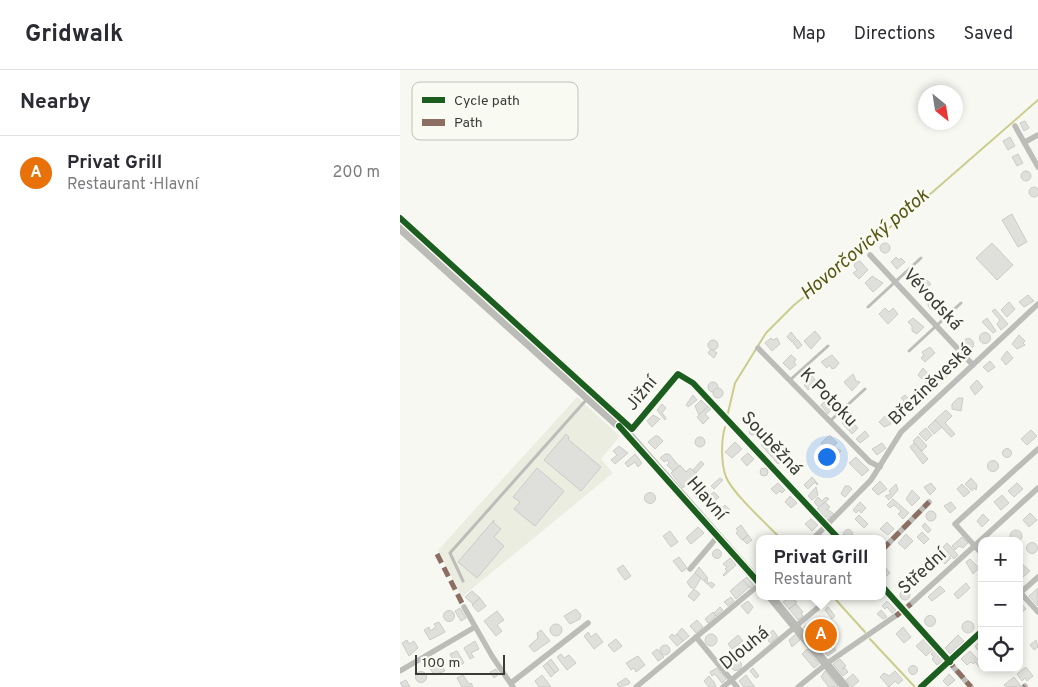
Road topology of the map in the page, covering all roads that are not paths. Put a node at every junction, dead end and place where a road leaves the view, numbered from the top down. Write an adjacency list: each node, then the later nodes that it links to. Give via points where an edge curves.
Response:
1 (1016, 126): 3 (street)
2 (1038, 135): 3 (street)
3 (1025, 142): 4 (street)
4 (1038, 167)
5 (400, 228): 20 (street, Hlavní)
6 (870, 254): 8 (street, Vévodská)
7 (921, 258): 8 (lane)
8 (895, 282): 11 (lane); 12 (street, Vévodská)
9 (961, 303): 12 (lane)
10 (1038, 304): 16 (street, Březiněveská)
11 (868, 307)
12 (936, 325): 15 (lane); 16 (street, Vévodská)
13 (828, 346): 18 (lane)
14 (758, 348): 18 (street, K Potoku)
15 (909, 351)
16 (973, 365): 24 (street, Březiněveská, via 901,432)
17 (678, 374): 22 (street, Jižní); 27 (street, Souběžná, via 693,383)
18 (790, 380): 21 (street, K Potoku)
19 (865, 389): 21 (lane)
20 (588, 398): 22 (street, Hlavní); 37 (lane, via 450,553)
21 (830, 421): 24 (street, K Potoku, via 870,462)
22 (628, 434): 30 (street, Hlavní)
23 (1038, 449): 32 (street, via 955,524)
24 (880, 467): 27 (street, Březiněveská)
25 (1038, 488): 32 (street, Střední)
26 (929, 502): 31 (street)
27 (827, 527): 28 (street, Březiněveská); 29 (street, Souběžná)
28 (818, 535)
29 (835, 535)
30 (718, 536): 34 (street); 36 (street, Hlavní)
31 (886, 546)
32 (974, 546): 33 (street); 45 (street, Střední)
33 (978, 550)
34 (690, 569)
35 (1038, 577): 40 (street)
36 (756, 579)
37 (463, 581)
38 (756, 587): 51 (street)
39 (886, 590): 45 (street)
40 (1023, 590)
41 (1023, 595): 46 (street)
42 (773, 600): 49 (street)
43 (827, 600): 49 (street, Dlouhá)
44 (464, 607): 48 (street)
45 (904, 610): 52 (street); 53 (street, Střední)
46 (1038, 612)
47 (588, 623): 56 (street)
48 (475, 627): 54 (street); 56 (street)
49 (797, 627): 53 (street); 55 (street, Dlouhá)
50 (978, 635): 52 (street)
51 (696, 637): 55 (street); 57 (street)
52 (950, 662): 62 (street); 63 (street)
53 (826, 664): 60 (street, Střední); 61 (street)
54 (400, 671)
55 (732, 680): 58 (street, Dlouhá); 59 (street)
56 (512, 685)
57 (636, 687)
58 (723, 687)
59 (737, 687)
60 (798, 687)
61 (845, 687)
62 (921, 687)
63 (971, 687)

